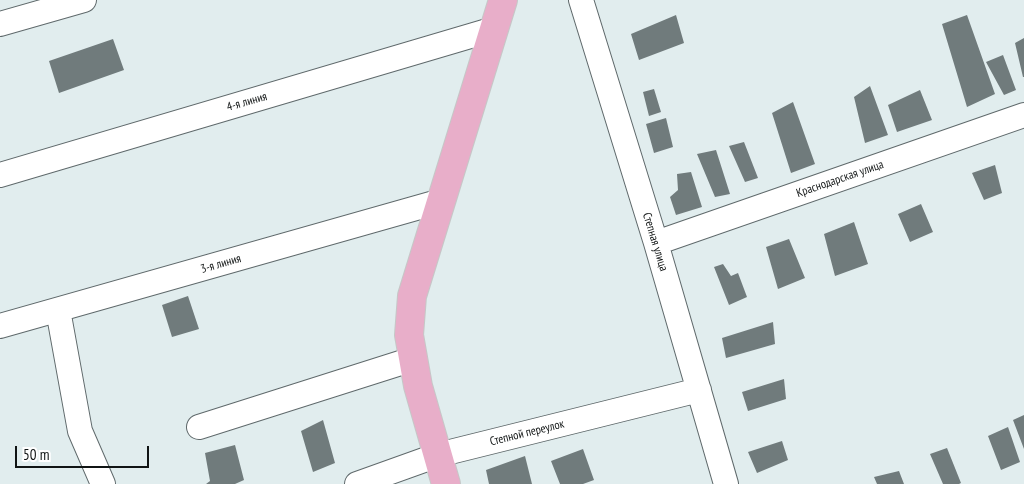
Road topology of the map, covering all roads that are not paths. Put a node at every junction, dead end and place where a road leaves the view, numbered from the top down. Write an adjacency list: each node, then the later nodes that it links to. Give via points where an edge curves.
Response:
1 (84, 0): 4 (street)
2 (503, 0): 5 (main road)
3 (581, 0): 9 (street, Степная улица)
4 (0, 24)
5 (494, 29): 7 (street, 4-я линия); 8 (main road)
6 (1024, 115): 9 (street, Краснодарская улица)
7 (0, 175)
8 (441, 201): 10 (street, 3-я линия); 12 (main road, via 412,296 409,335)
9 (656, 243): 13 (street, Степная улица)
10 (58, 310): 11 (street, 3-я линия); 16 (street, via 80,431)
11 (0, 326)
12 (413, 359): 14 (street); 15 (main road)
13 (699, 390): 15 (street, Степной переулок); 19 (street, Степная улица)
14 (199, 427)
15 (438, 455): 17 (street, Степной переулок); 18 (main road)
16 (103, 484)
17 (357, 484)
18 (446, 484)
19 (726, 484)

